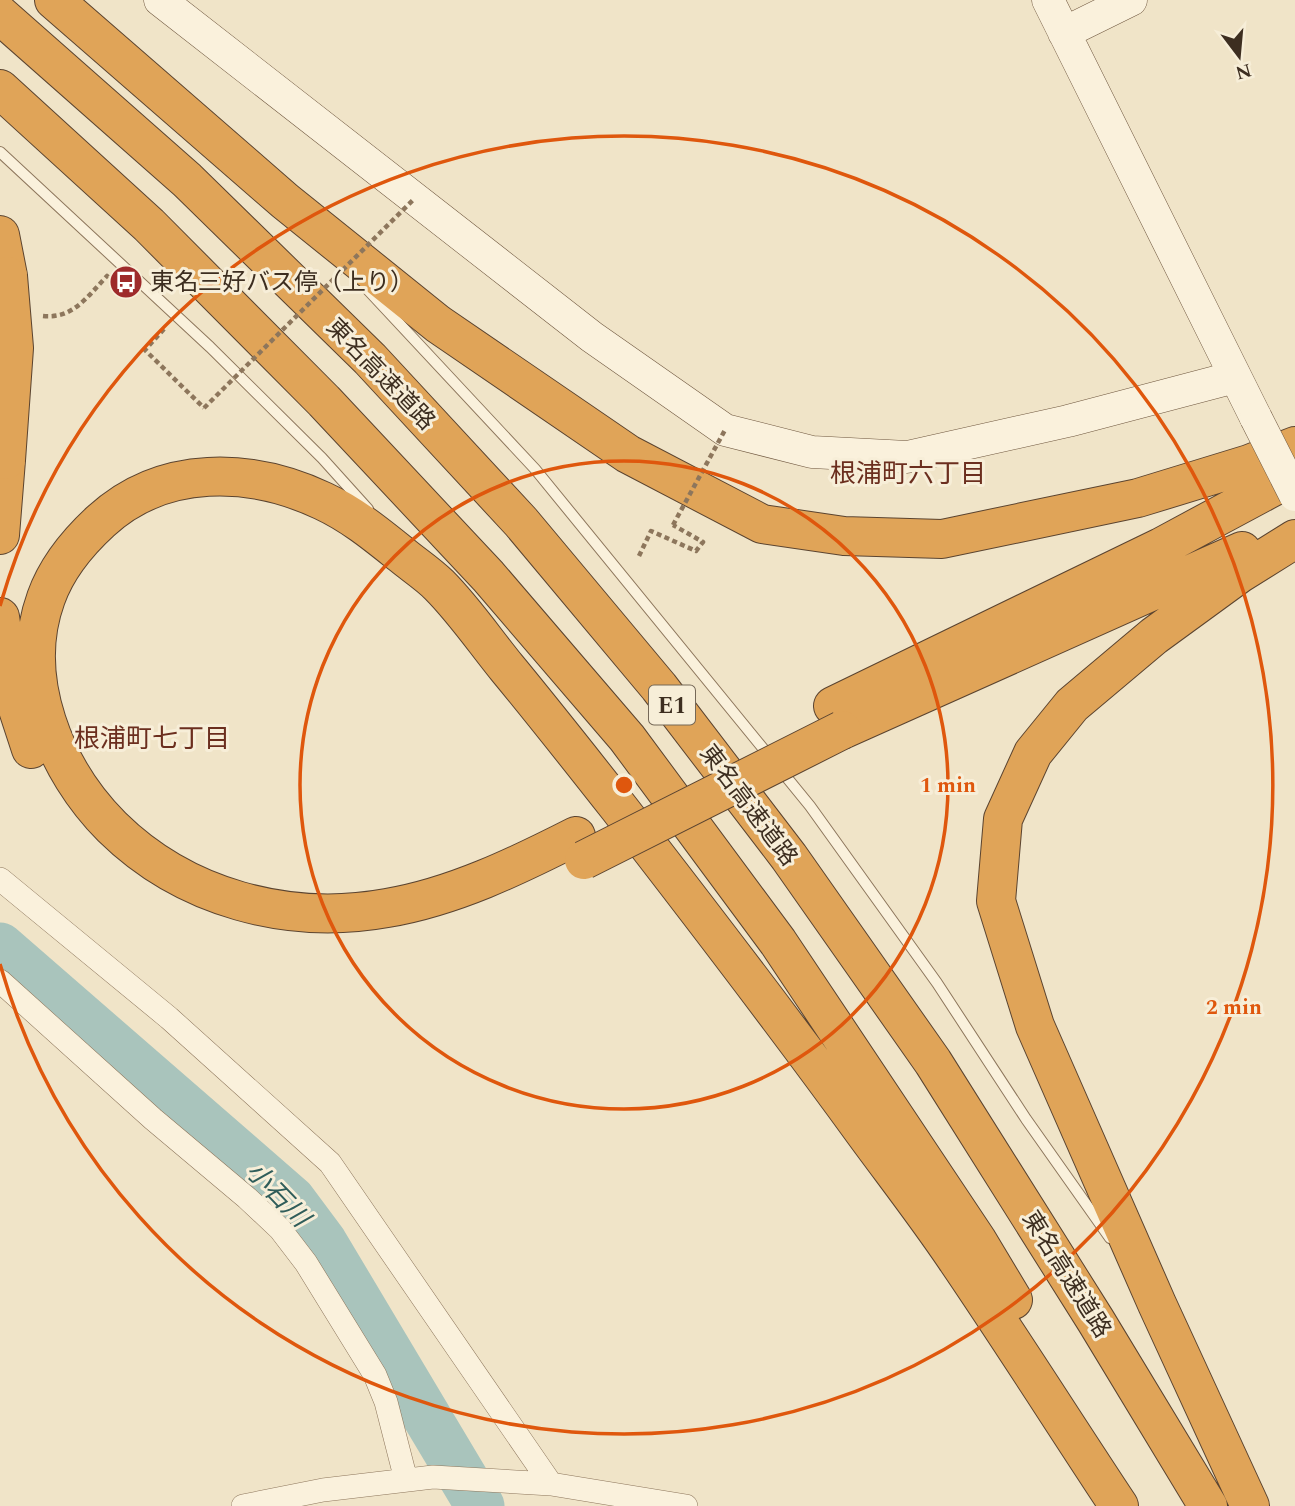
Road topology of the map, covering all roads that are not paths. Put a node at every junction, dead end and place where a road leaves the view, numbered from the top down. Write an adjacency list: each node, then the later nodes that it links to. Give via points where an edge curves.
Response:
1 (54, 0): 9 (highway)
2 (160, 0): 13 (street, via 592,337 726,430 812,452 907,457)
3 (1048, 0): 6 (street)
4 (1131, 0): 6 (street)
5 (0, 15): 37 (highway, 東名高速道路 / E1, via 187,180 369,359 521,522 659,687 789,857 933,1062)
6 (1064, 33): 13 (street)
7 (0, 89): 36 (highway, E1, via 149,225 324,401 488,576 627,738 778,942 969,1228)
8 (0, 152): 17 (lane, via 210,347)
9 (285, 201): 11 (lane); 14 (highway, via 438,324 617,447 762,524 845,537 942,539 1138,498)
10 (0, 235): 20 (highway, bridge, via 14,348)
11 (340, 260)
12 (359, 280): 28 (lane, via 535,469 810,806)
13 (1235, 377): 16 (street, bridge)
14 (1295, 446)
15 (1295, 475): 24 (highway)
16 (1295, 495)
17 (376, 517)
18 (385, 527): 22 (lane)
19 (1295, 528): 24 (highway)
20 (0, 535)
21 (1295, 538): 30 (highway, via 1154,636 1072,705 1033,753 1003,819 996,901 1014,965 1035,1026)
22 (439, 586): 25 (highway, via 360,521 283,485 216,475 144,491 112,510 83,537 60,567 44,602 37,673 56,746 99,813 152,861 224,897 262,906 305,913 389,908); 35 (highway, via 555,726 751,978 954,1255)
23 (0, 617): 25 (highway, via 16,708 55,795 117,865 203,916 277,934 365,935 433,921 541,881)
24 (837, 718): 25 (highway, bridge)
25 (580, 848)
26 (0, 878): 32 (street, via 169,1018 330,1163)
27 (0, 981): 31 (street, via 280,1229 375,1375)
28 (1118, 1250)
29 (1126, 1261): 30 (lane)
30 (1157, 1304): 38 (highway)
31 (406, 1480): 32 (street, via 433,1477); 33 (street)
32 (551, 1484): 34 (street)
33 (243, 1506)
34 (687, 1506)
35 (1119, 1506)
36 (1136, 1506)
37 (1208, 1506)
38 (1250, 1506)

